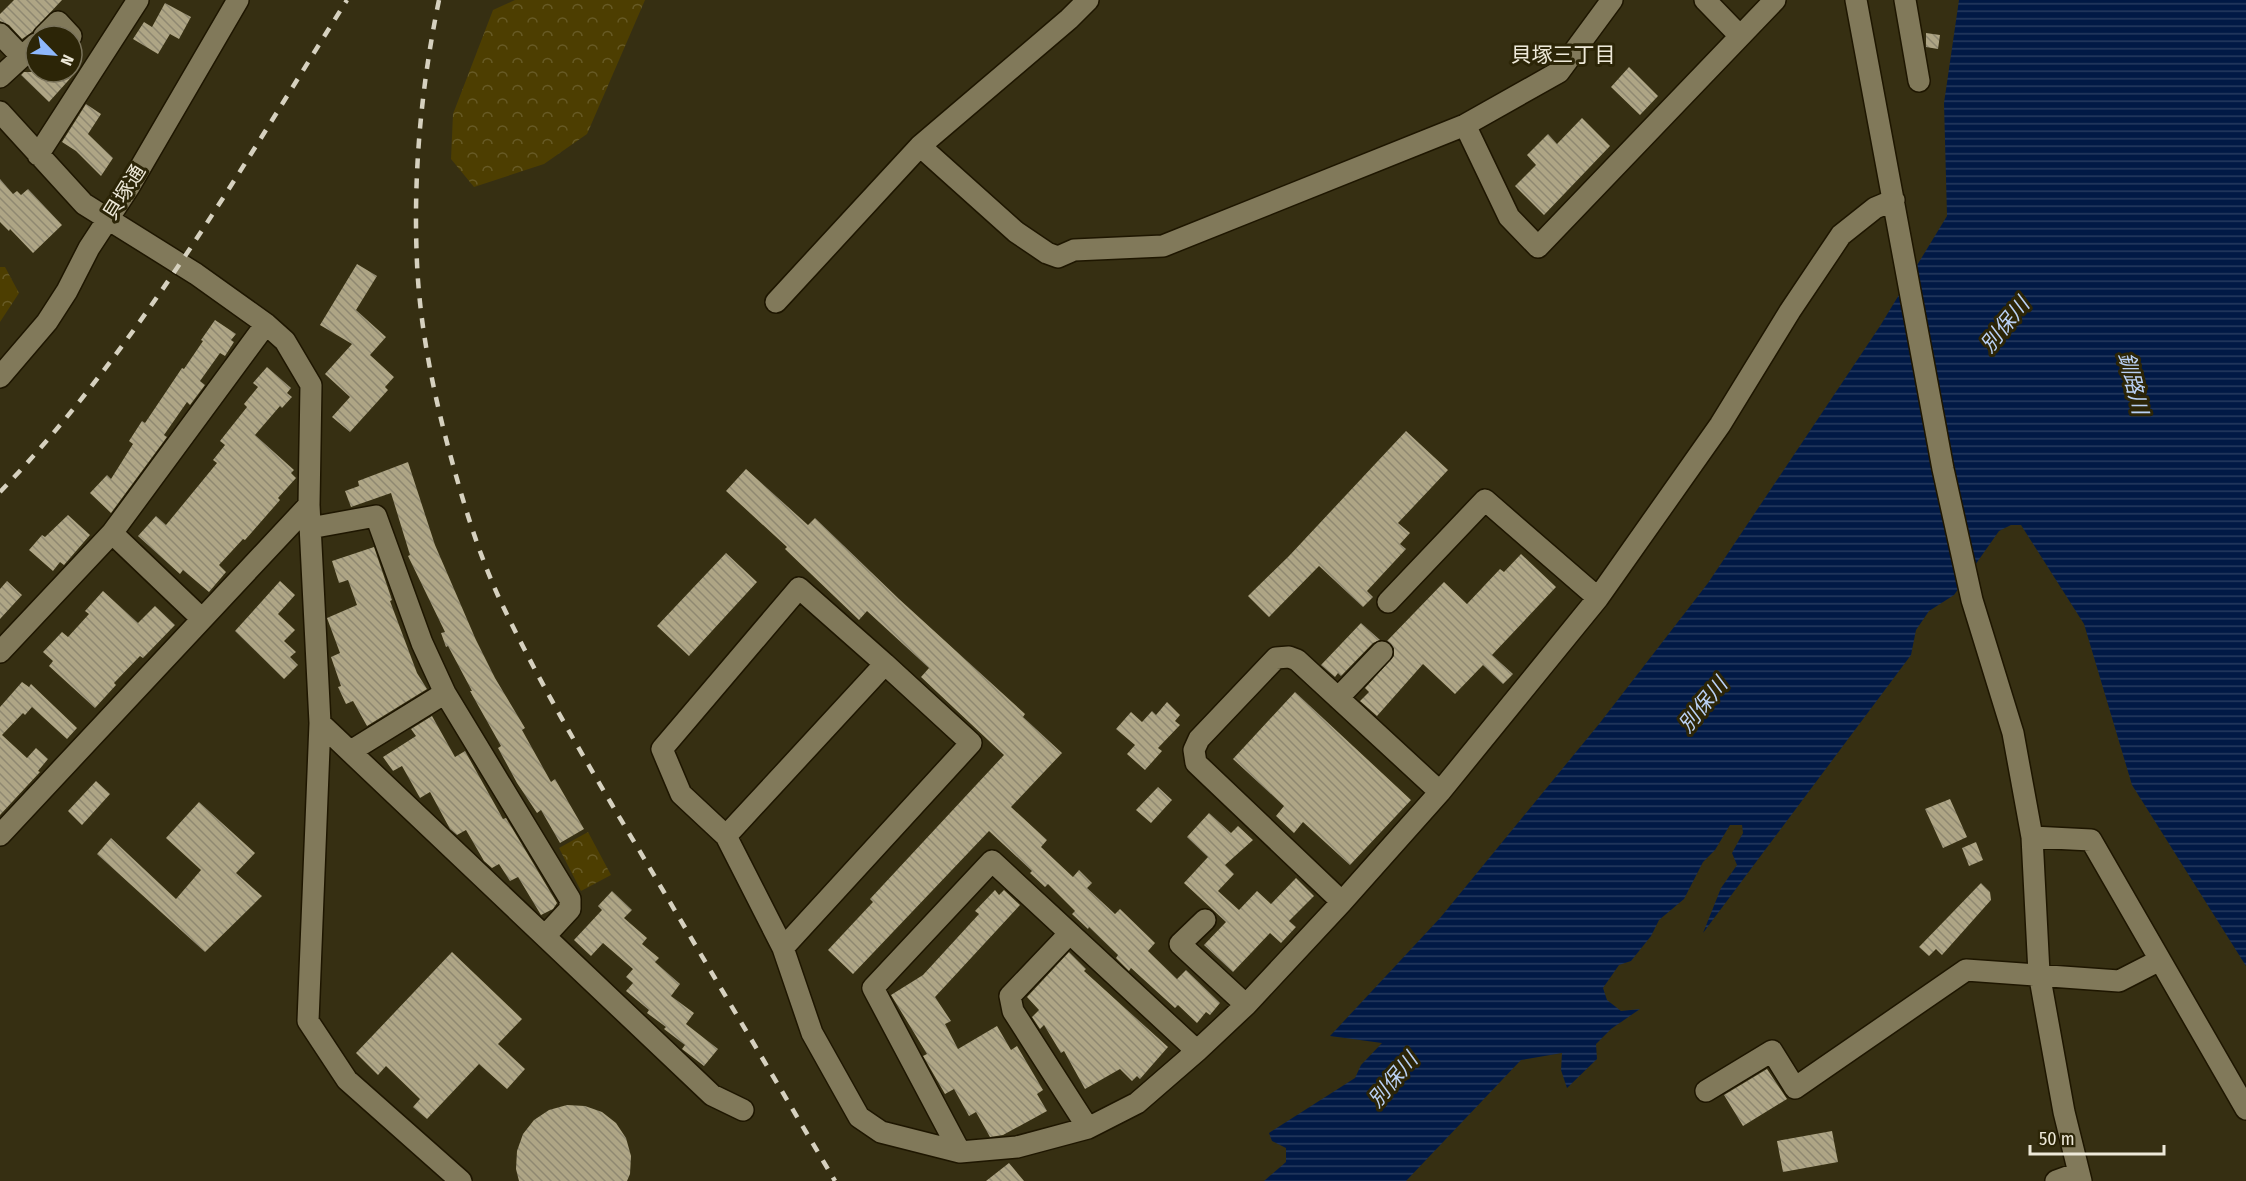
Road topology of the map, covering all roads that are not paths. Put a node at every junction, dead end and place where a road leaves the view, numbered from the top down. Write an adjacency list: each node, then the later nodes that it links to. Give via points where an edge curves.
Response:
1 (138, 0): 18 (street)
2 (238, 0): 20 (street, 貝塚通)
3 (1088, 0): 17 (street)
4 (1612, 0): 16 (street, via 1559,72)
5 (1705, 0): 10 (street)
6 (1775, 0): 10 (street)
7 (1856, 0): 19 (street)
8 (1905, 0): 14 (street)
9 (0, 34): 11 (street)
10 (1740, 36): 16 (street, via 1538,247 1509,217)
11 (24, 48)
12 (24, 55): 13 (street)
13 (0, 77)
14 (1920, 81)
15 (0, 112): 18 (street)
16 (1465, 125): 17 (street, via 1162,246 1074,250 1058,256 1016,232)
17 (920, 146): 21 (street)
18 (38, 155): 20 (street, via 84,204)
19 (1894, 200): 27 (street, via 1875,208 1841,235 1720,424); 40 (street, via 1943,469 1972,600 2013,733)
20 (107, 220): 22 (street, via 196,274); 23 (street, 貝塚通, via 47,322)
21 (776, 302)
22 (266, 324): 24 (street, via 285,340 311,385); 26 (street)
23 (0, 377)
24 (309, 505): 25 (street); 29 (street)
25 (310, 528): 33 (street, via 376,516 422,643); 35 (street)
26 (112, 532): 29 (street); 30 (street)
27 (1598, 598): 28 (street, via 1485,500); 37 (street)
28 (1388, 602)
29 (202, 619): 38 (street)
30 (0, 652)
31 (1382, 652): 34 (street)
32 (885, 664): 39 (street); 39 (street, via 799,588 662,749 681,794); 45 (street, via 971,743)
33 (446, 693): 36 (street); 44 (street, via 570,899 570,909)
34 (1338, 698): 37 (street); 41 (street, via 1297,660 1276,658 1194,750 1196,763)
35 (320, 723): 36 (street); 56 (street, via 308,1021 347,1080)
36 (351, 751): 44 (street)
37 (1440, 792): 41 (street)
38 (0, 835)
39 (726, 836): 45 (street)
40 (2032, 837): 46 (street, via 2091,840); 47 (street)
41 (1342, 902): 48 (street)
42 (1205, 920): 48 (street, via 1180,944)
43 (1069, 933): 49 (street); 53 (street, via 1010,996 1012,1011); 54 (street, via 992,861 873,988)
44 (544, 936): 52 (street, via 712,1095)
45 (783, 948): 54 (street, via 812,1033 859,1117 881,1132)
46 (2160, 960): 47 (street, via 2119,981); 51 (street)
47 (2039, 974): 50 (street, via 1966,970 1795,1088 1772,1051); 55 (street, via 2064,1112)
48 (1246, 1005): 49 (street)
49 (1197, 1051): 53 (street, via 1137,1103)
50 (1707, 1091)
51 (2246, 1109)
52 (743, 1110)
53 (1088, 1128): 54 (street, via 1017,1147)
54 (960, 1152)
55 (2081, 1178): 57 (street)
56 (461, 1181)
57 (2056, 1181)

